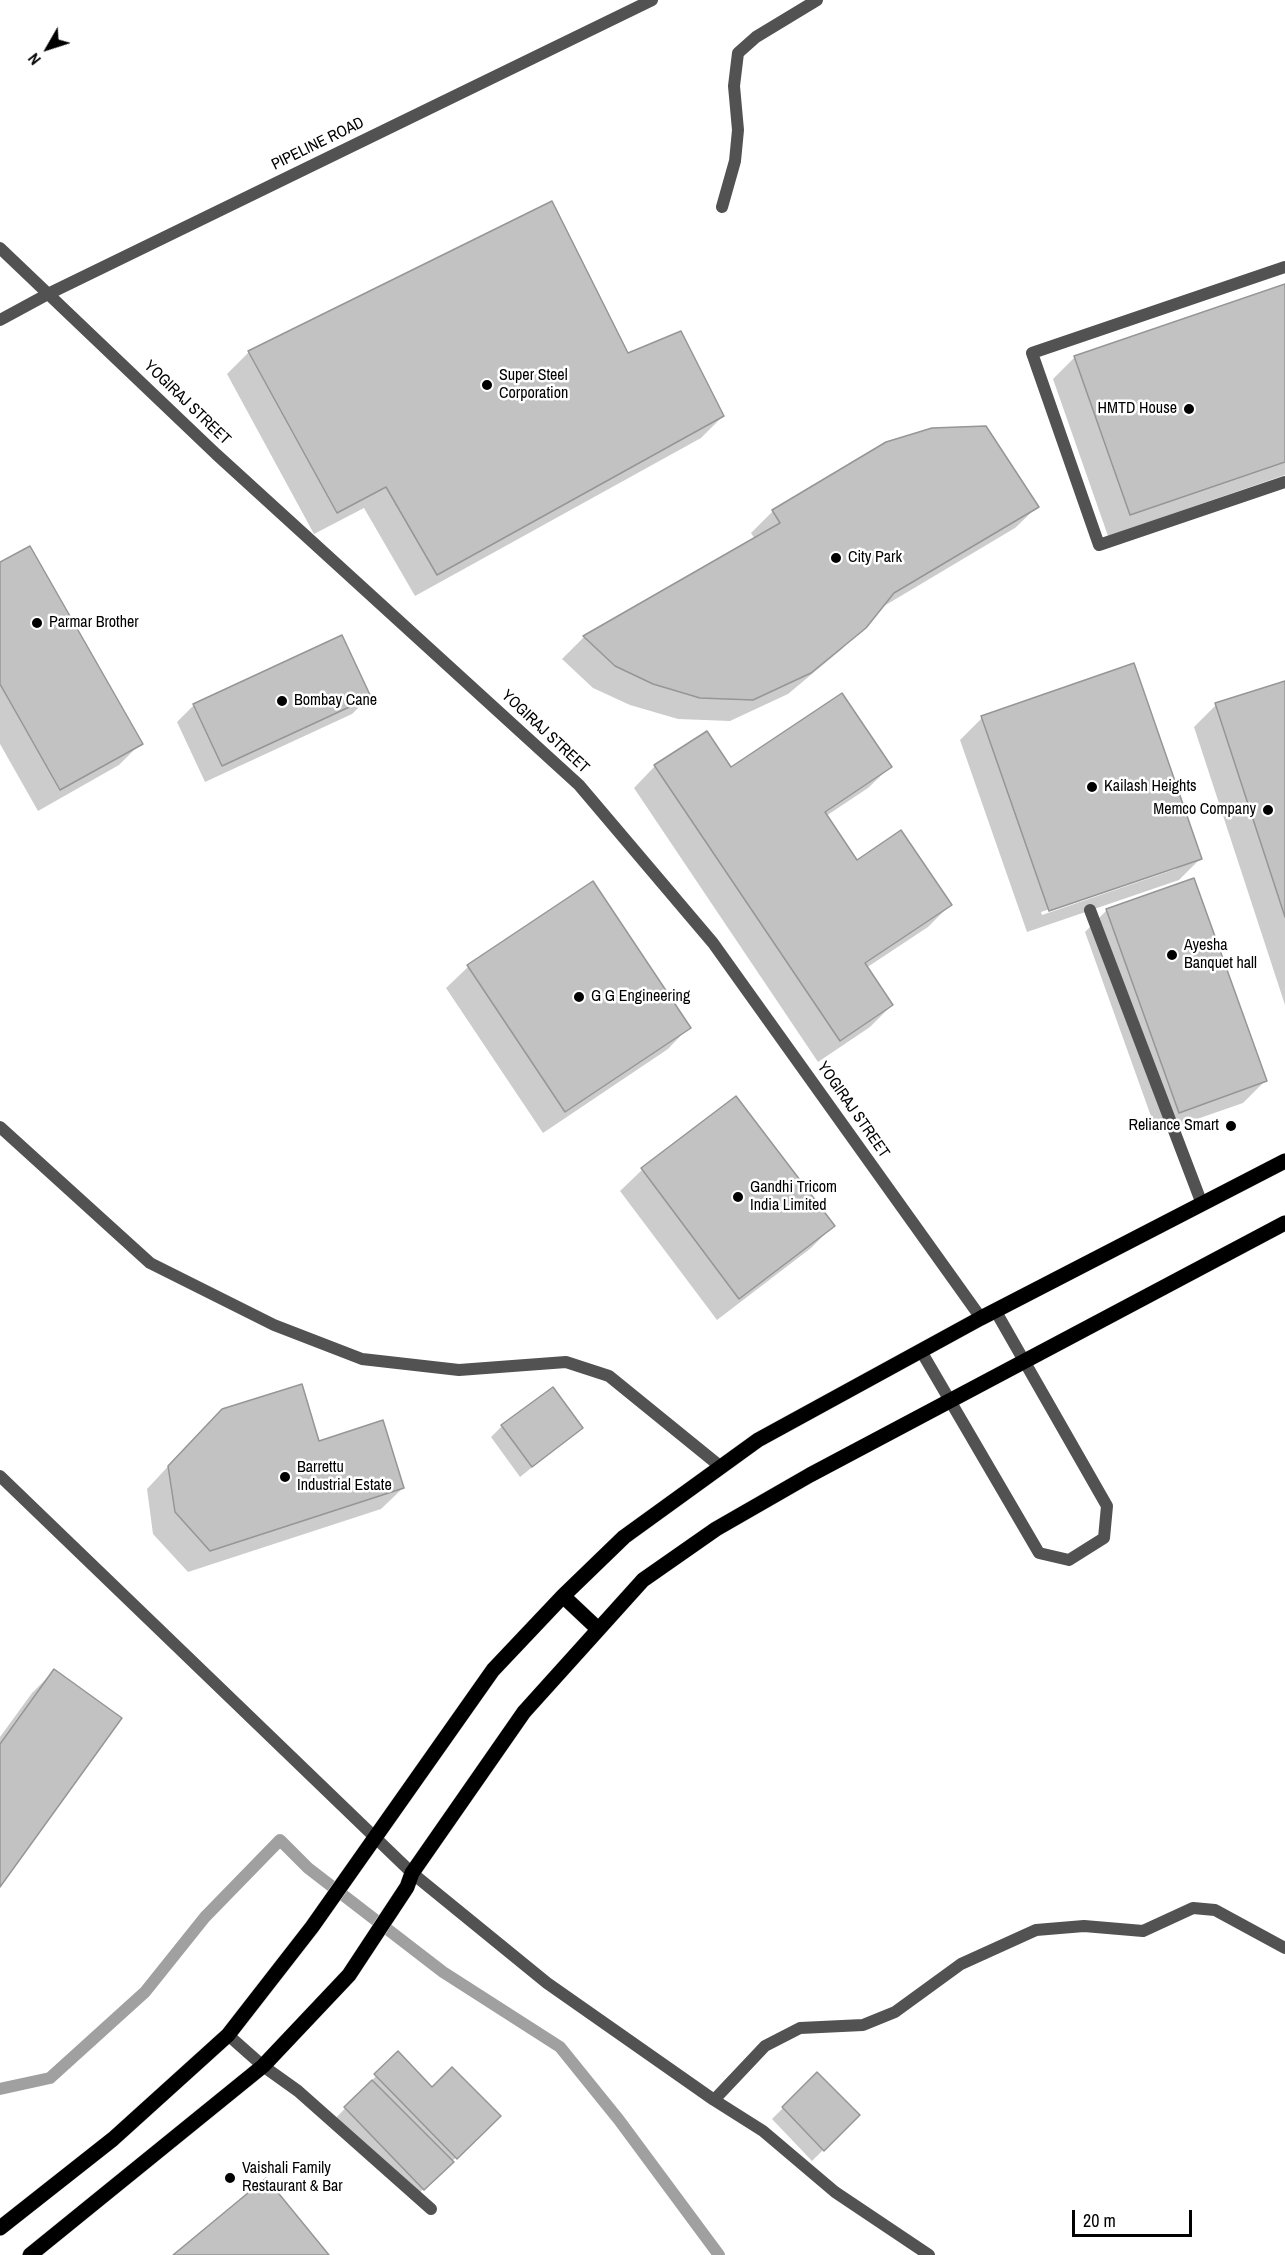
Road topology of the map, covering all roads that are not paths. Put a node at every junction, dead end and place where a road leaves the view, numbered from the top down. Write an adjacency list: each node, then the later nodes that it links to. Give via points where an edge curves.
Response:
1 (652, 0): 6 (street, PIPELINE ROAD)
2 (817, 0): 3 (street, via 756,37 738,53 734,86 738,130 735,161)
3 (722, 207)
4 (0, 248): 6 (street, YOGIRAJ STREET)
5 (1285, 267): 8 (street, via 1032,353 1099,545)
6 (48, 294): 7 (street, PIPELINE ROAD); 15 (street, YOGIRAJ STREET, via 216,454 579,785 713,943)
7 (0, 320)
8 (1285, 482)
9 (1090, 909): 12 (street)
10 (0, 1127): 19 (street, via 150,1263 274,1325 362,1359 459,1370 566,1362 609,1376)
11 (1285, 1161): 12 (main road)
12 (1202, 1204): 14 (main road)
13 (1285, 1223): 17 (main road)
14 (995, 1310): 15 (main road); 17 (street)
15 (981, 1318): 16 (main road)
16 (921, 1351): 18 (street); 19 (main road, via 758,1440)
17 (1024, 1360): 18 (main road); 18 (street, via 1107,1506 1104,1538 1069,1560 1040,1553)
18 (950, 1400): 22 (main road, via 716,1529 644,1580)
19 (721, 1467): 21 (main road, via 624,1537)
20 (0, 1476): 23 (street)
21 (563, 1596): 22 (main road); 23 (main road, via 493,1670)
22 (597, 1628): 24 (main road, via 524,1712)
23 (376, 1836): 24 (street); 26 (main road)
24 (410, 1880): 27 (main road, via 349,1976); 28 (street, via 547,1983)
25 (1285, 1948): 28 (street, via 1215,1910 1193,1908 1143,1931 1083,1926 1036,1930 960,1964 895,2012 864,2025 800,2028 765,2046)
26 (228, 2035): 27 (street); 30 (main road, via 113,2139)
27 (263, 2066): 29 (street, via 298,2091); 31 (main road)
28 (714, 2100): 32 (street, via 763,2131 835,2192)
29 (431, 2209)
30 (3, 2222)
31 (30, 2255)
32 (928, 2255)

